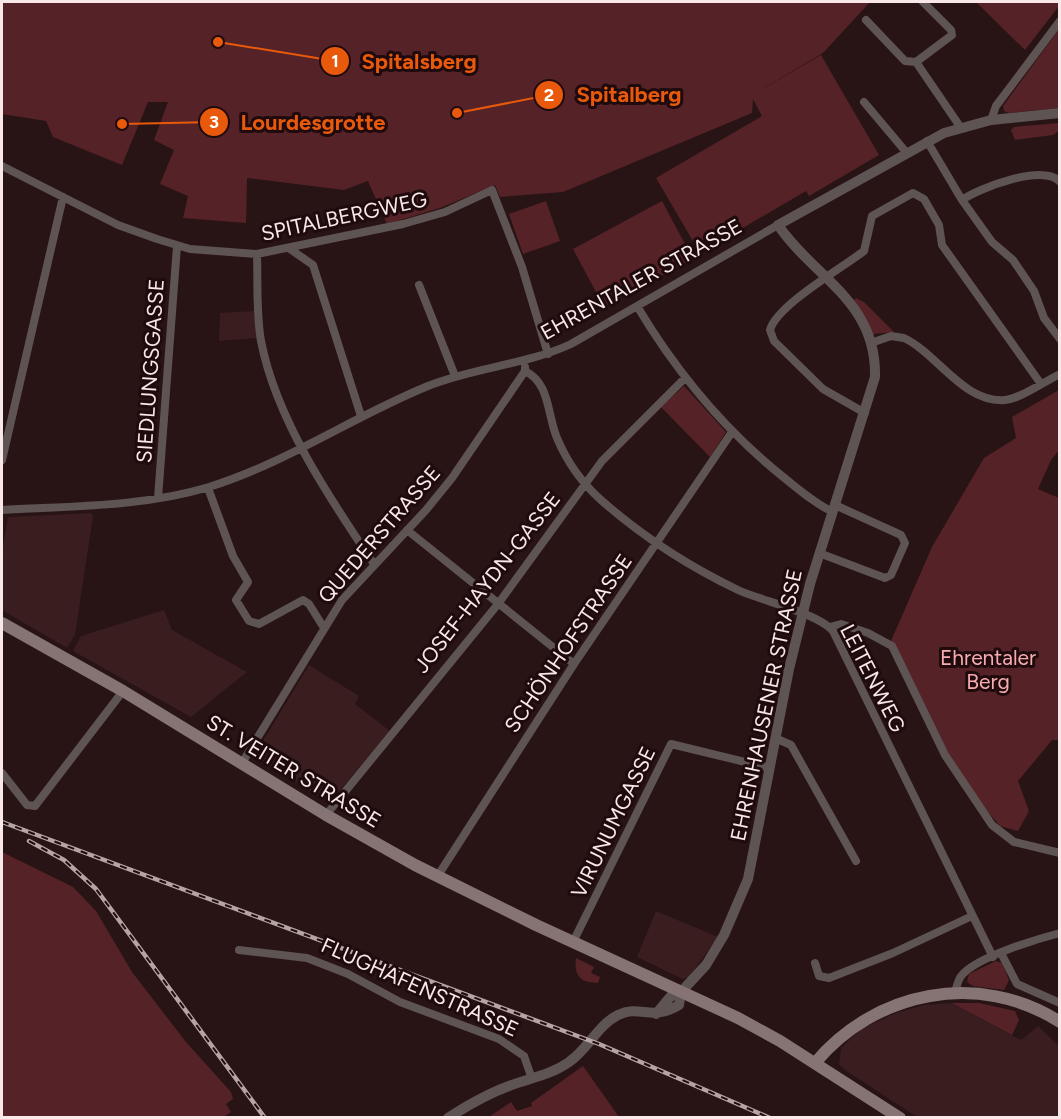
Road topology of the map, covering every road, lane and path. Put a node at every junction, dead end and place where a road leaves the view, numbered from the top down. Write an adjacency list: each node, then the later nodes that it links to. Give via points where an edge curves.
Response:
1 (923, 2): 4 (street, via 952,35)
2 (866, 20): 4 (street, via 905,61)
3 (1059, 21): 7 (street, via 996,106)
4 (916, 62): 8 (street)
5 (864, 102): 10 (street)
6 (1059, 113): 7 (street)
7 (991, 120): 8 (street)
8 (961, 128): 9 (street)
9 (927, 141): 10 (street); 14 (street)
10 (906, 152): 15 (street)
11 (2, 166): 13 (street, SPITALBERGWEG)
12 (1059, 182): 14 (street, via 1047,175 994,183)
13 (63, 197): 16 (street, SPITALBERGWEG, via 118,225); 35 (street)
14 (962, 200): 22 (street, via 992,242 1013,260 1027,280 1037,295 1044,318)
15 (778, 225): 19 (street, via 790,243); 21 (street, EHRENTALER STRASSE)
16 (177, 246): 18 (street, SPITALBERGWEG); 38 (street, SIEDLUNGSGASSE)
17 (290, 249): 18 (street, SPITALBERGWEG); 24 (street, SPITALBERGWEG, via 445,212 492,190 512,237); 32 (street, via 314,265)
18 (257, 254): 34 (street, via 261,340 268,368)
19 (826, 275): 23 (street, via 857,314); 30 (street, via 864,251 869,220 875,213 907,194 917,193 939,225 942,245); 31 (street, via 775,320 770,335 823,389)
20 (419, 285): 28 (street)
21 (637, 306): 24 (street, EHRENTALER STRASSE); 29 (street)
22 (1059, 339)
23 (871, 343): 30 (street, via 891,336 909,340 972,392 987,398 1006,400); 31 (street, EHRENHAUSENER STRASSE, via 874,377)
24 (549, 354): 25 (street, EHRENTALER STRASSE)
25 (523, 360): 26 (street); 28 (street, EHRENTALER STRASSE)
26 (525, 370): 36 (street, LEITENWEG, via 543,387 557,439); 41 (street, QUEDERSTRASSE, via 452,478)
27 (1059, 375): 30 (street)
28 (455, 376): 32 (street, EHRENTALER STRASSE)
29 (685, 378): 33 (street); 36 (street, JOSEF-HAYDN-GASSE, via 602,461)
30 (1041, 384)
31 (865, 413): 39 (street, EHRENHAUSENER STRASSE)
32 (361, 416): 34 (street, EHRENTALER STRASSE)
33 (732, 432): 39 (street, via 816,503); 42 (street, SCHÖNHOFSTRASSE)
34 (300, 447): 37 (street, EHRENTALER STRASSE); 44 (street)
35 (2, 460)
36 (585, 484): 42 (street, LEITENWEG); 45 (street, JOSEF-HAYDN-GASSE)
37 (208, 488): 38 (street, EHRENTALER STRASSE); 49 (street, via 233,556 248,582 236,600 249,621 259,624 303,600)
38 (158, 498): 40 (street, EHRENTALER STRASSE)
39 (834, 509): 43 (street, EHRENHAUSENER STRASSE); 43 (street, via 901,535 905,543 891,574 885,578)
40 (2, 510)
41 (407, 530): 44 (street, QUEDERSTRASSE); 45 (street)
42 (656, 543): 46 (street, LEITENWEG, via 736,589); 50 (street, SCHÖNHOFSTRASSE)
43 (819, 553): 46 (street, EHRENHAUSENER STRASSE)
44 (374, 564): 49 (street, QUEDERSTRASSE, via 342,600)
45 (498, 604): 50 (street); 56 (street, JOSEF-HAYDN-GASSE)
46 (803, 614): 48 (street, LEITENWEG); 52 (street, EHRENHAUSENER STRASSE)
47 (2, 623): 51 (main road, ST. VEITER STRASSE)
48 (830, 627): 57 (street, via 841,624 892,646 945,755 992,825 1014,842); 60 (street, LEITENWEG)
49 (324, 628): 53 (street, QUEDERSTRASSE)
50 (574, 664): 59 (street, SCHÖNHOFSTRASSE)
51 (123, 690): 53 (main road, ST. VEITER STRASSE); 55 (street, via 35,806 27,805)
52 (775, 738): 54 (street, EHRENHAUSENER STRASSE); 58 (street, via 791,745)
53 (242, 763): 56 (main road, ST. VEITER STRASSE)
54 (770, 768): 62 (street, VIRUNUMGASSE, via 671,744); 66 (street, EHRENHAUSENER STRASSE, via 743,893 706,965)
55 (2, 773)
56 (326, 815): 59 (main road, ST. VEITER STRASSE)
57 (1059, 853)
58 (856, 861)
59 (437, 877): 62 (main road, ST. VEITER STRASSE)
60 (972, 916): 64 (street, LEITENWEG); 65 (street, via 829,978 819,976)
61 (1059, 933): 64 (street)
62 (573, 942): 66 (main road, ST. VEITER STRASSE)
63 (239, 950): 71 (street, FLUGHAFENSTRASSE, via 307,958 348,974 400,1002 499,1039 524,1056)
64 (997, 955): 67 (street, via 962,975); 68 (street, LEITENWEG, via 1017,984)
65 (815, 963)
66 (681, 992): 70 (main road, ST. VEITER STRASSE, via 738,1017); 71 (street, via 670,996 656,1014 630,1011 615,1017 569,1062)
67 (955, 992): 69 (main road, via 1012,1000); 70 (main road, via 905,1000 878,1012 851,1028)
68 (1059, 1003)
69 (1059, 1022)
70 (815, 1063): 73 (main road, ST. VEITER STRASSE)
71 (532, 1079): 72 (street, via 481,1097)
72 (448, 1118)
73 (900, 1118)

